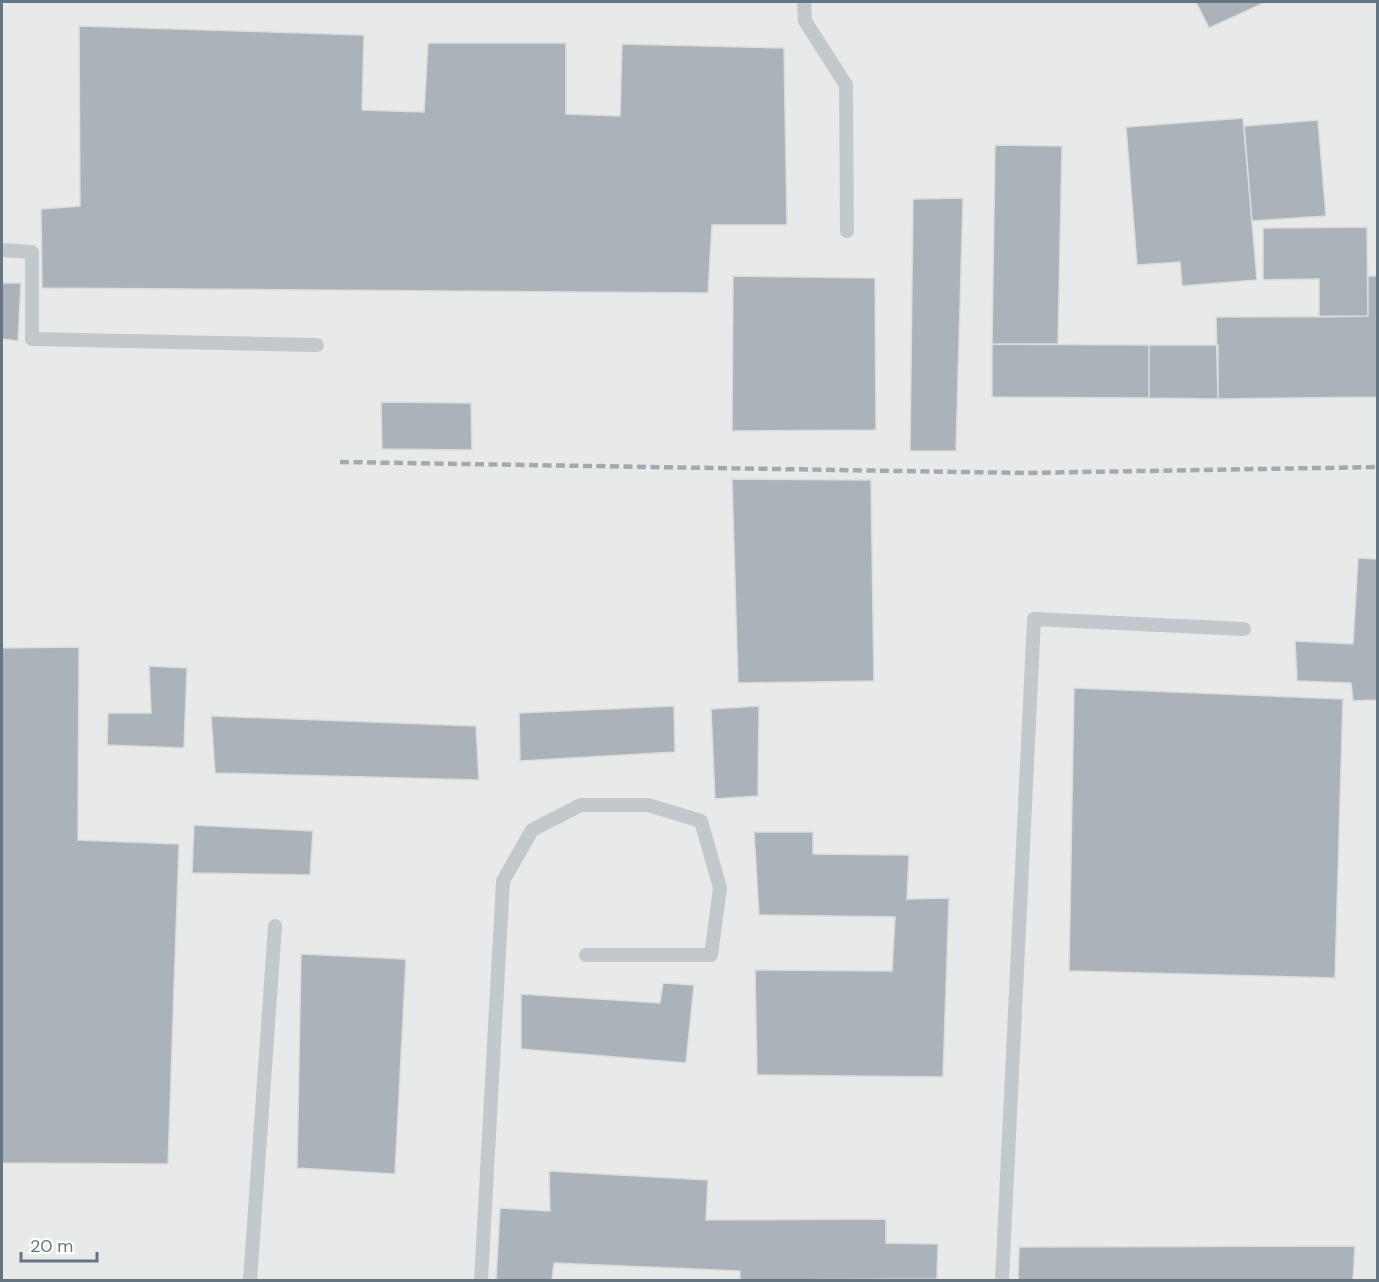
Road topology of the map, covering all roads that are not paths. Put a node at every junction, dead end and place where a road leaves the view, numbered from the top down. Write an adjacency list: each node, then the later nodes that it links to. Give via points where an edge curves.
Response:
1 (804, 2): 2 (lane, via 805,21 846,85)
2 (847, 231)
3 (2, 250): 4 (lane, via 32,252 32,339)
4 (316, 345)
5 (1244, 629): 10 (lane, via 1034,618)
6 (275, 926): 8 (lane)
7 (586, 955): 9 (lane, via 711,955 720,888 700,821 648,805 581,805 532,830 503,881)
8 (250, 1281)
9 (481, 1281)
10 (1002, 1281)

